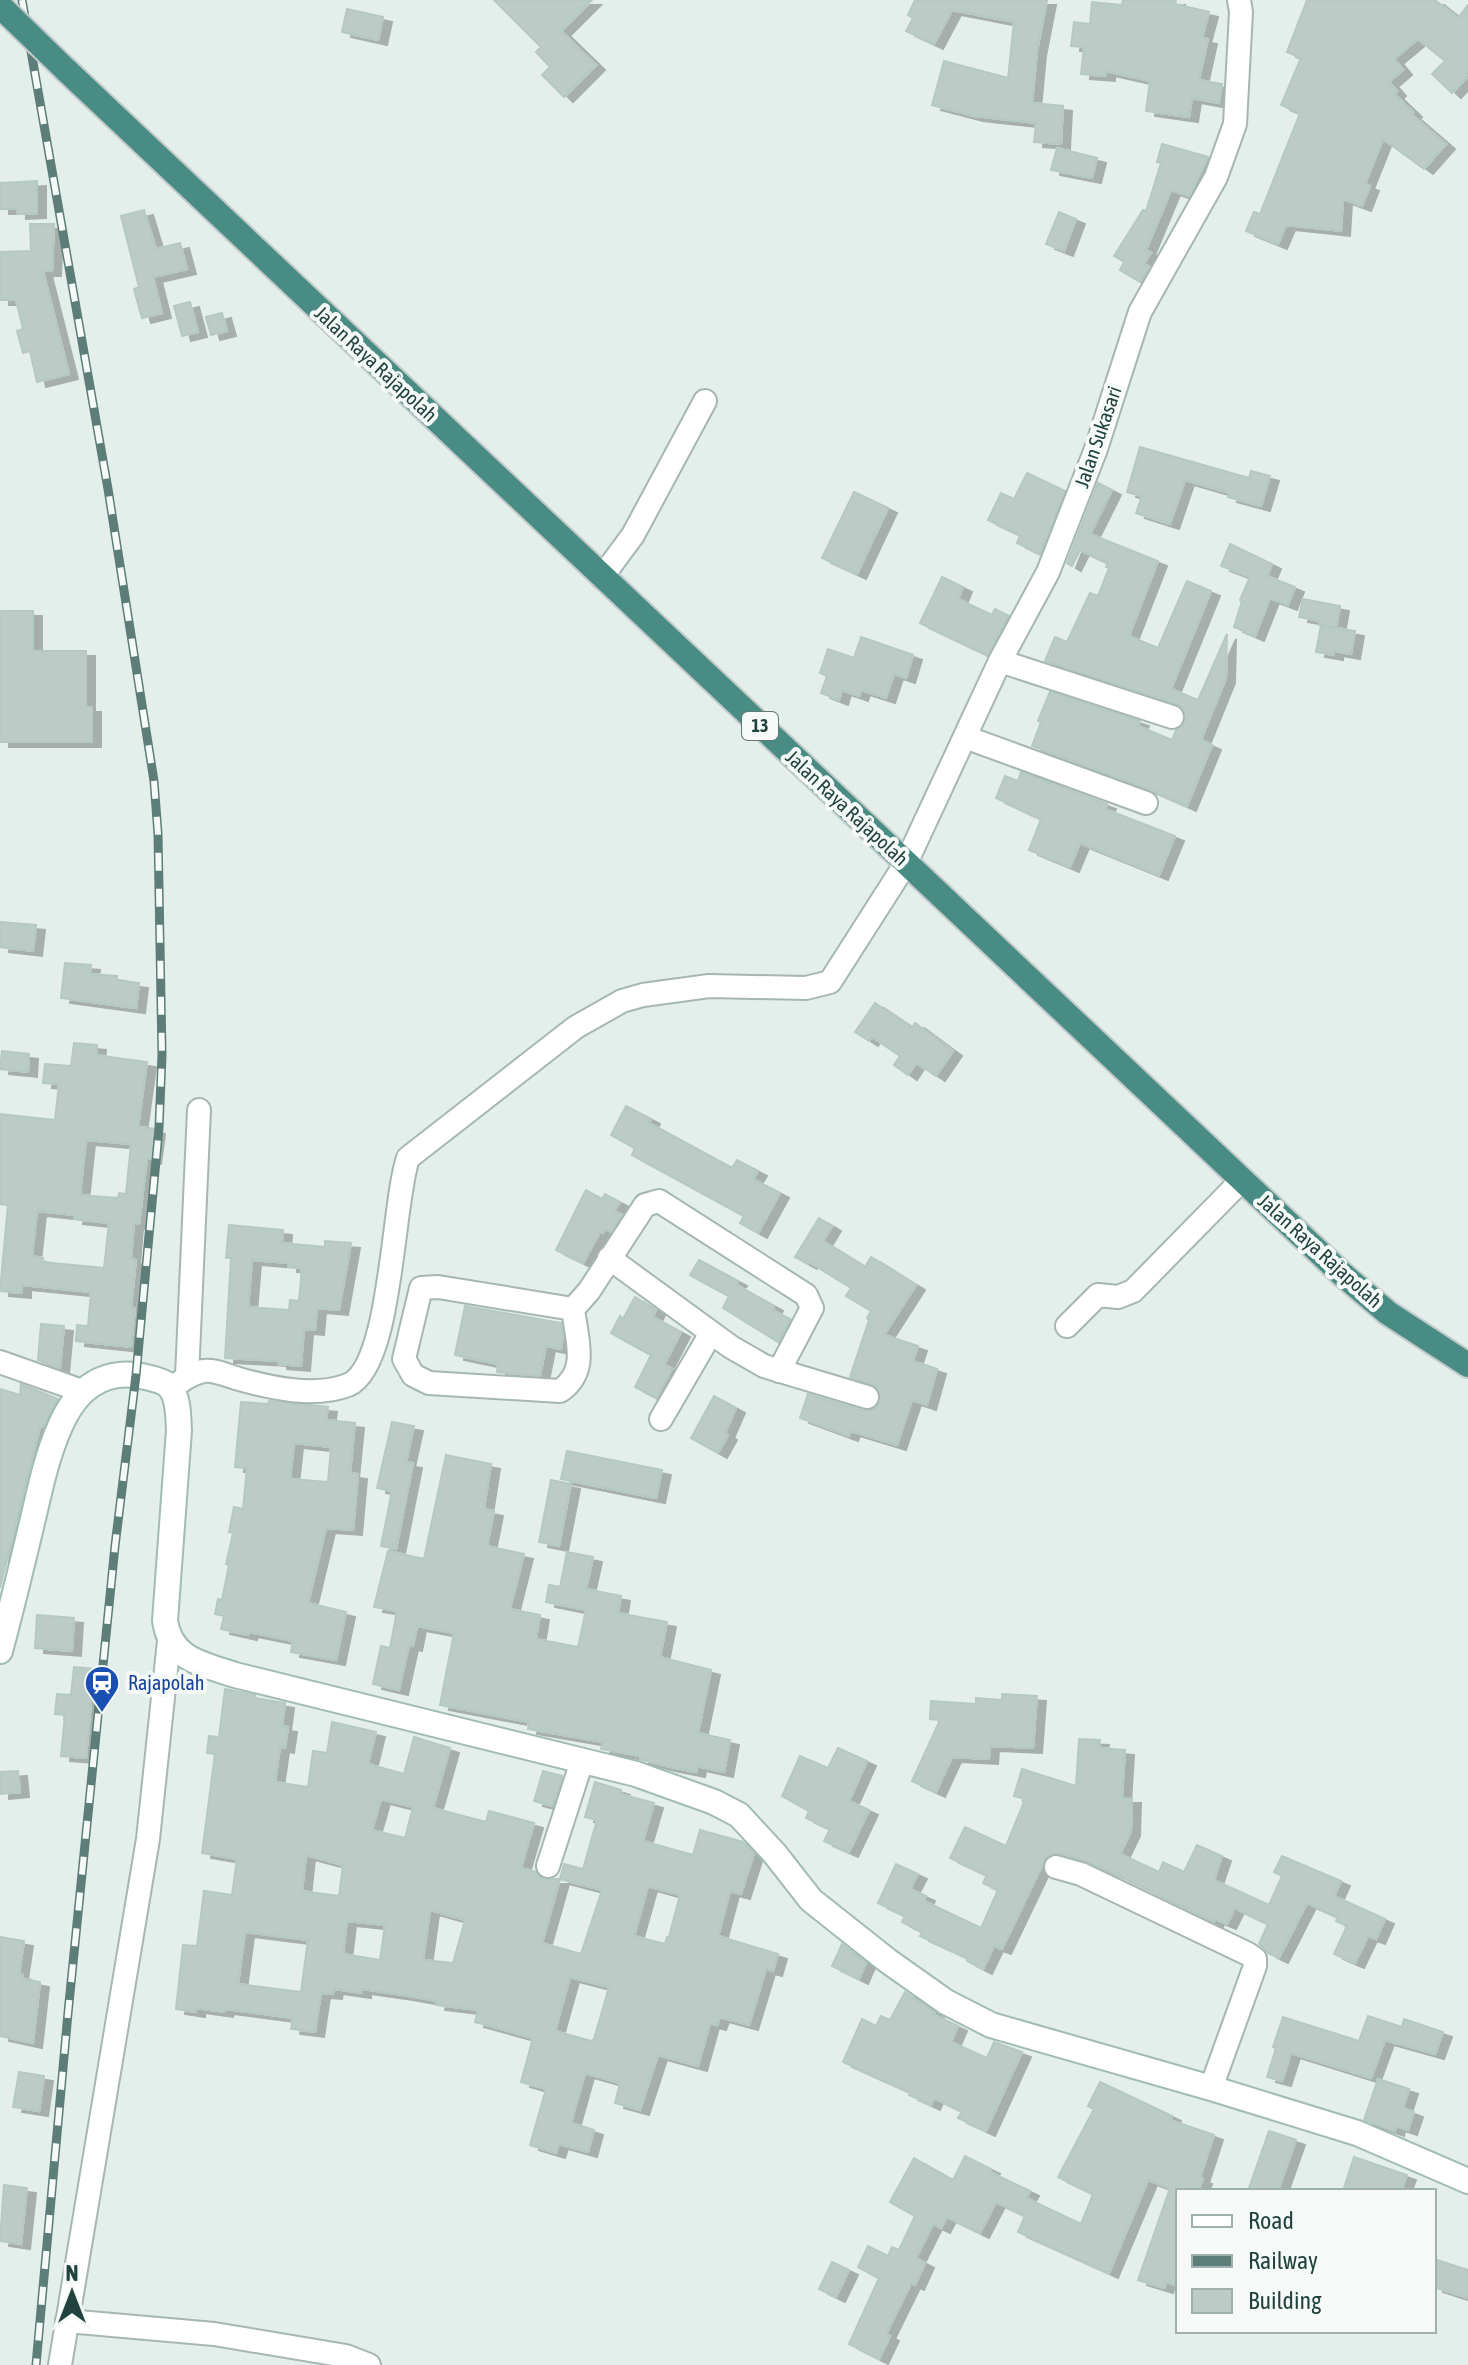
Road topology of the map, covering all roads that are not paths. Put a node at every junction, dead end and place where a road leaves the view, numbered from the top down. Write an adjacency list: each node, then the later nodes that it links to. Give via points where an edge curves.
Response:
1 (1239, 0): 5 (street, Jalan Sukasari, via 1235,124 1216,177 1140,312 1096,449 1048,572)
2 (0, 6): 4 (highway, Jalan Raya Rajapolah / 13, bridge)
3 (705, 401): 4 (street, via 633,535)
4 (602, 577): 9 (highway, Jalan Raya Rajapolah / 13)
5 (1000, 661): 6 (street); 7 (street, Jalan Sukasari)
6 (1172, 717)
7 (965, 737): 8 (street); 9 (street, Jalan Sukasari)
8 (1146, 803)
9 (906, 863): 11 (highway, Jalan Raya Rajapolah / 13); 14 (street, Jalan Sukasari, via 830,982 806,988 709,986 622,1001 576,1027 408,1158)
10 (199, 1110): 22 (street)
11 (1242, 1180): 17 (street, via 1133,1291 1118,1297 1098,1295); 20 (highway, Jalan Raya Rajapolah / 13, via 1388,1313)
12 (653, 1186): 13 (street)
13 (609, 1258): 14 (street, via 574,1293 559,1297 459,1285); 16 (street); 18 (street); 21 (street, via 645,1205 659,1201 787,1282 806,1295 812,1308)
14 (390, 1269): 15 (street); 22 (street, via 377,1346 365,1372 349,1385 315,1392 206,1370)
15 (421, 1288): 16 (street); 16 (street, via 404,1359 413,1375 429,1383 560,1391 573,1382 580,1363)
16 (573, 1309)
17 (1067, 1326)
18 (711, 1333): 21 (street); 25 (street)
19 (0, 1362): 23 (street)
20 (1468, 1365)
21 (779, 1371): 24 (street)
22 (179, 1383): 23 (main road, via 108,1375); 26 (main road, via 165,1621)
23 (82, 1391): 27 (main road, via 46,1462)
24 (867, 1397)
25 (661, 1419)
26 (169, 1641): 28 (main road, via 183,1655 235,1675); 33 (street, via 148,1839)
27 (0, 1651)
28 (582, 1761): 29 (street); 31 (main road, via 636,1774 739,1815 811,1900 962,2012)
29 (548, 1866)
30 (1056, 1867): 31 (street, via 1081,1874 1255,1959)
31 (1211, 2088): 32 (main road, via 1357,2133)
32 (1468, 2181)
33 (67, 2321): 34 (street, via 214,2334); 35 (street)
34 (341, 2360): 36 (street)
35 (60, 2365)
36 (369, 2365)

